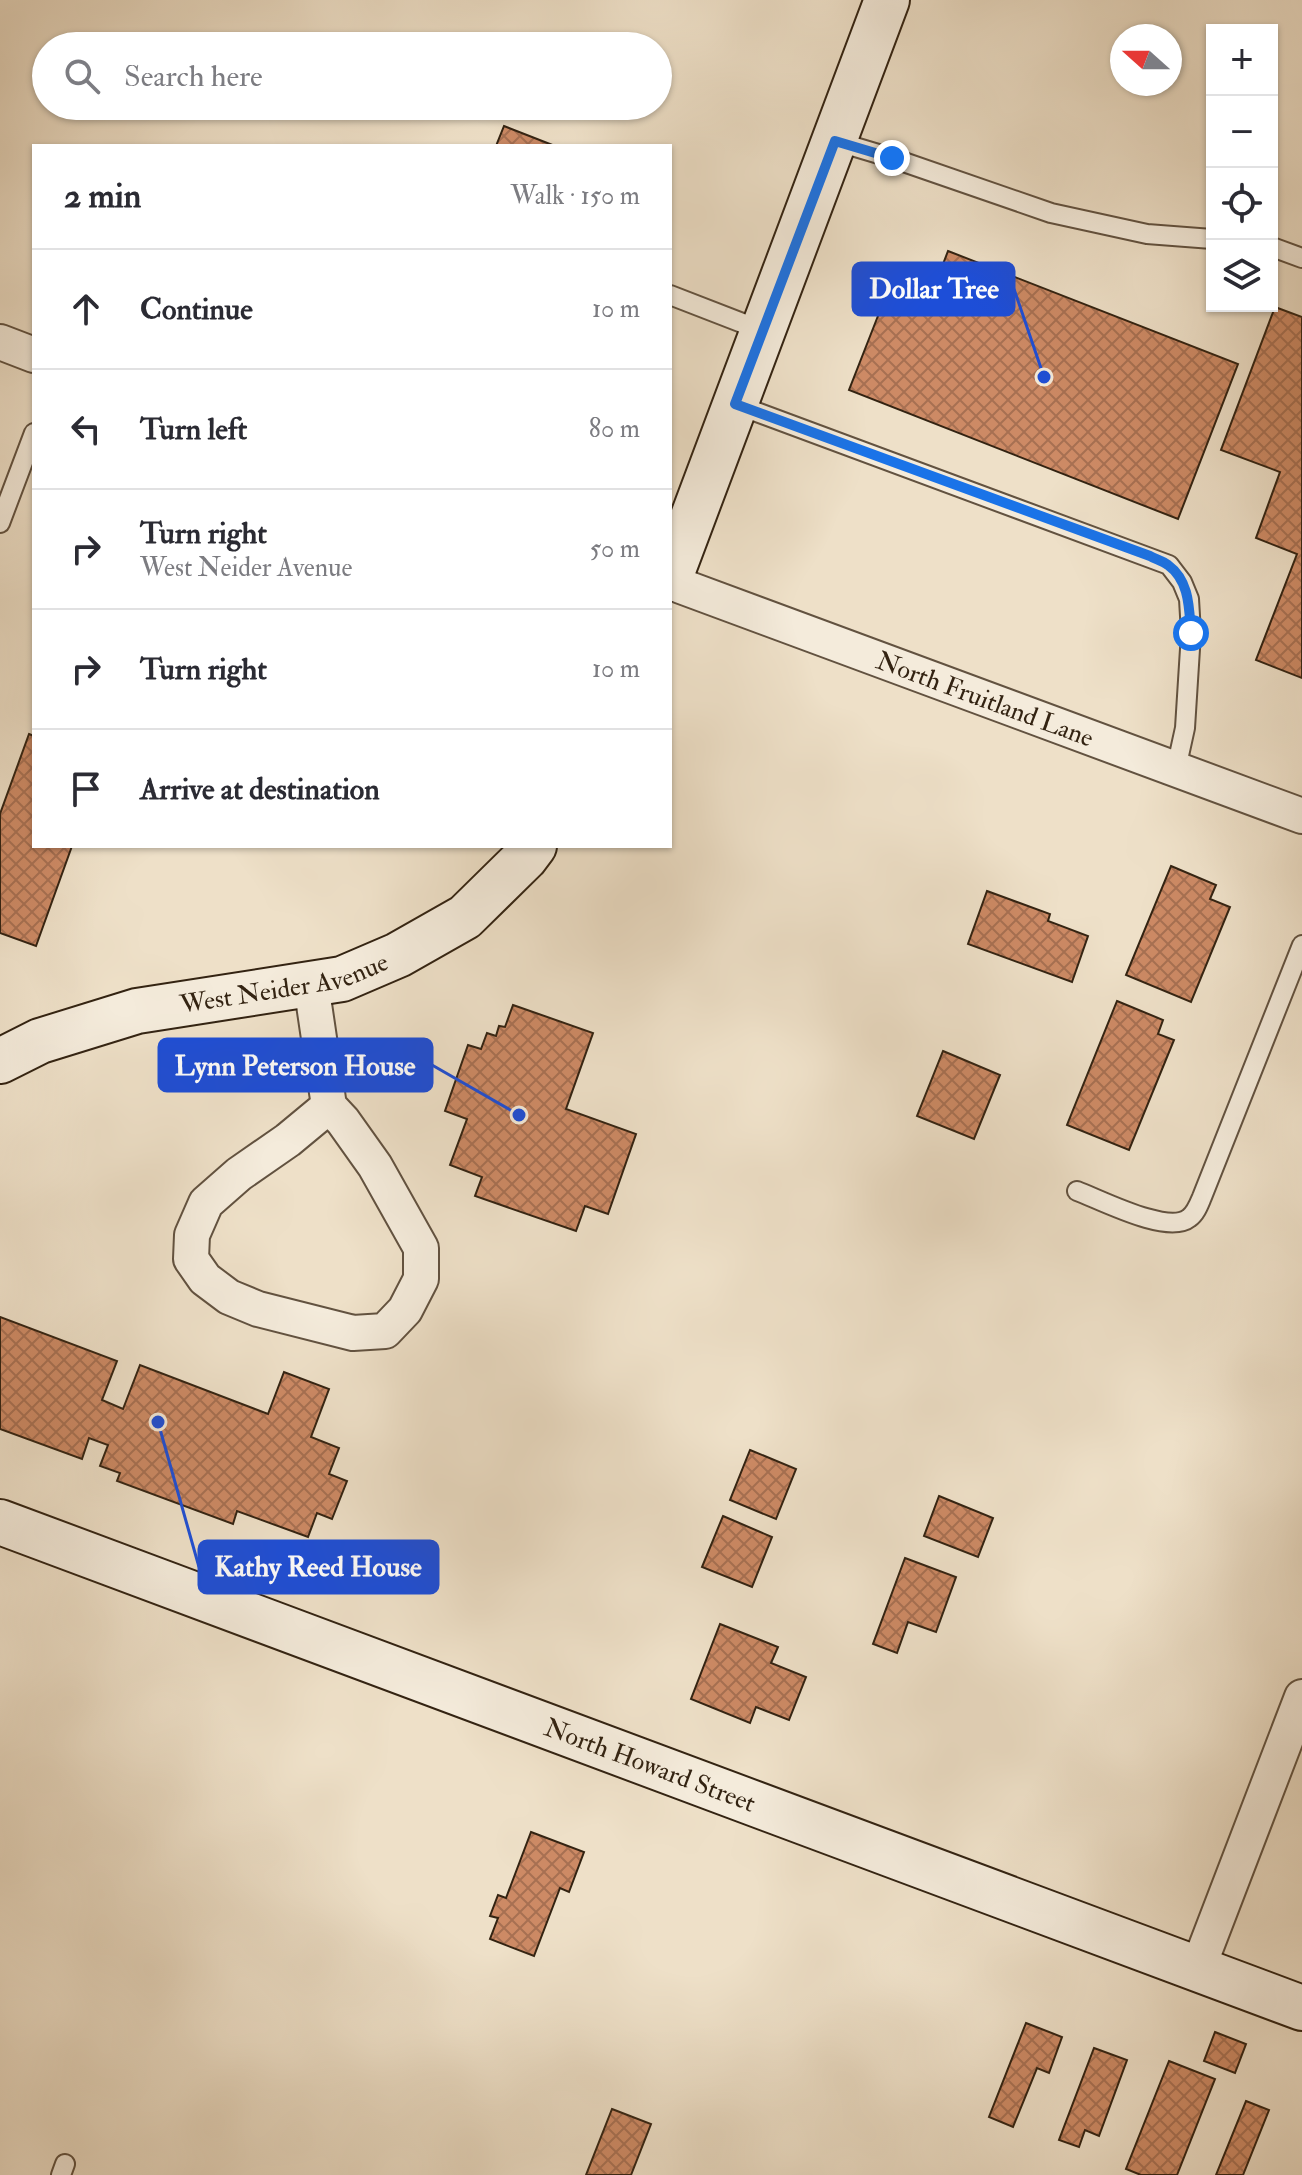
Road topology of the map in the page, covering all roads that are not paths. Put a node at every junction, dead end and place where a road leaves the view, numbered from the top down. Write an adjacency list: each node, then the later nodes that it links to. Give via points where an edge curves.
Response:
1 (887, 0): 2 (street)
2 (835, 141): 3 (lane, via 1051,213 1147,234); 7 (street)
3 (1206, 239)
4 (1278, 249): 5 (lane)
5 (1302, 258)
6 (672, 296): 7 (lane)
7 (763, 331): 10 (street)
8 (0, 342): 9 (street)
9 (32, 354)
10 (735, 404): 13 (street); 15 (lane, via 1169,565 1189,599 1191,633 1185,728)
11 (32, 438): 12 (lane)
12 (0, 523)
13 (672, 575)
14 (672, 581): 15 (street, North Fruitland Lane)
15 (1176, 769): 16 (street, North Fruitland Lane)
16 (1302, 816)
17 (532, 848): 19 (street, West Neider Avenue, via 465,917 398,955 342,979)
18 (1302, 945): 22 (lane, via 1189,1218 1158,1222)
19 (311, 984): 20 (street, West Neider Avenue, via 137,1011 40,1041); 21 (street)
20 (0, 1061)
21 (329, 1106): 21 (street, via 375,1166 421,1248 421,1279 405,1310 385,1331 353,1333 258,1309 229,1297 205,1279 191,1259 192,1235 206,1203)
22 (1077, 1191)
23 (0, 1522): 25 (street, North Howard Street)
24 (1302, 1697): 25 (street)
25 (1198, 1968): 26 (street, North Howard Street)
26 (1302, 2008)

